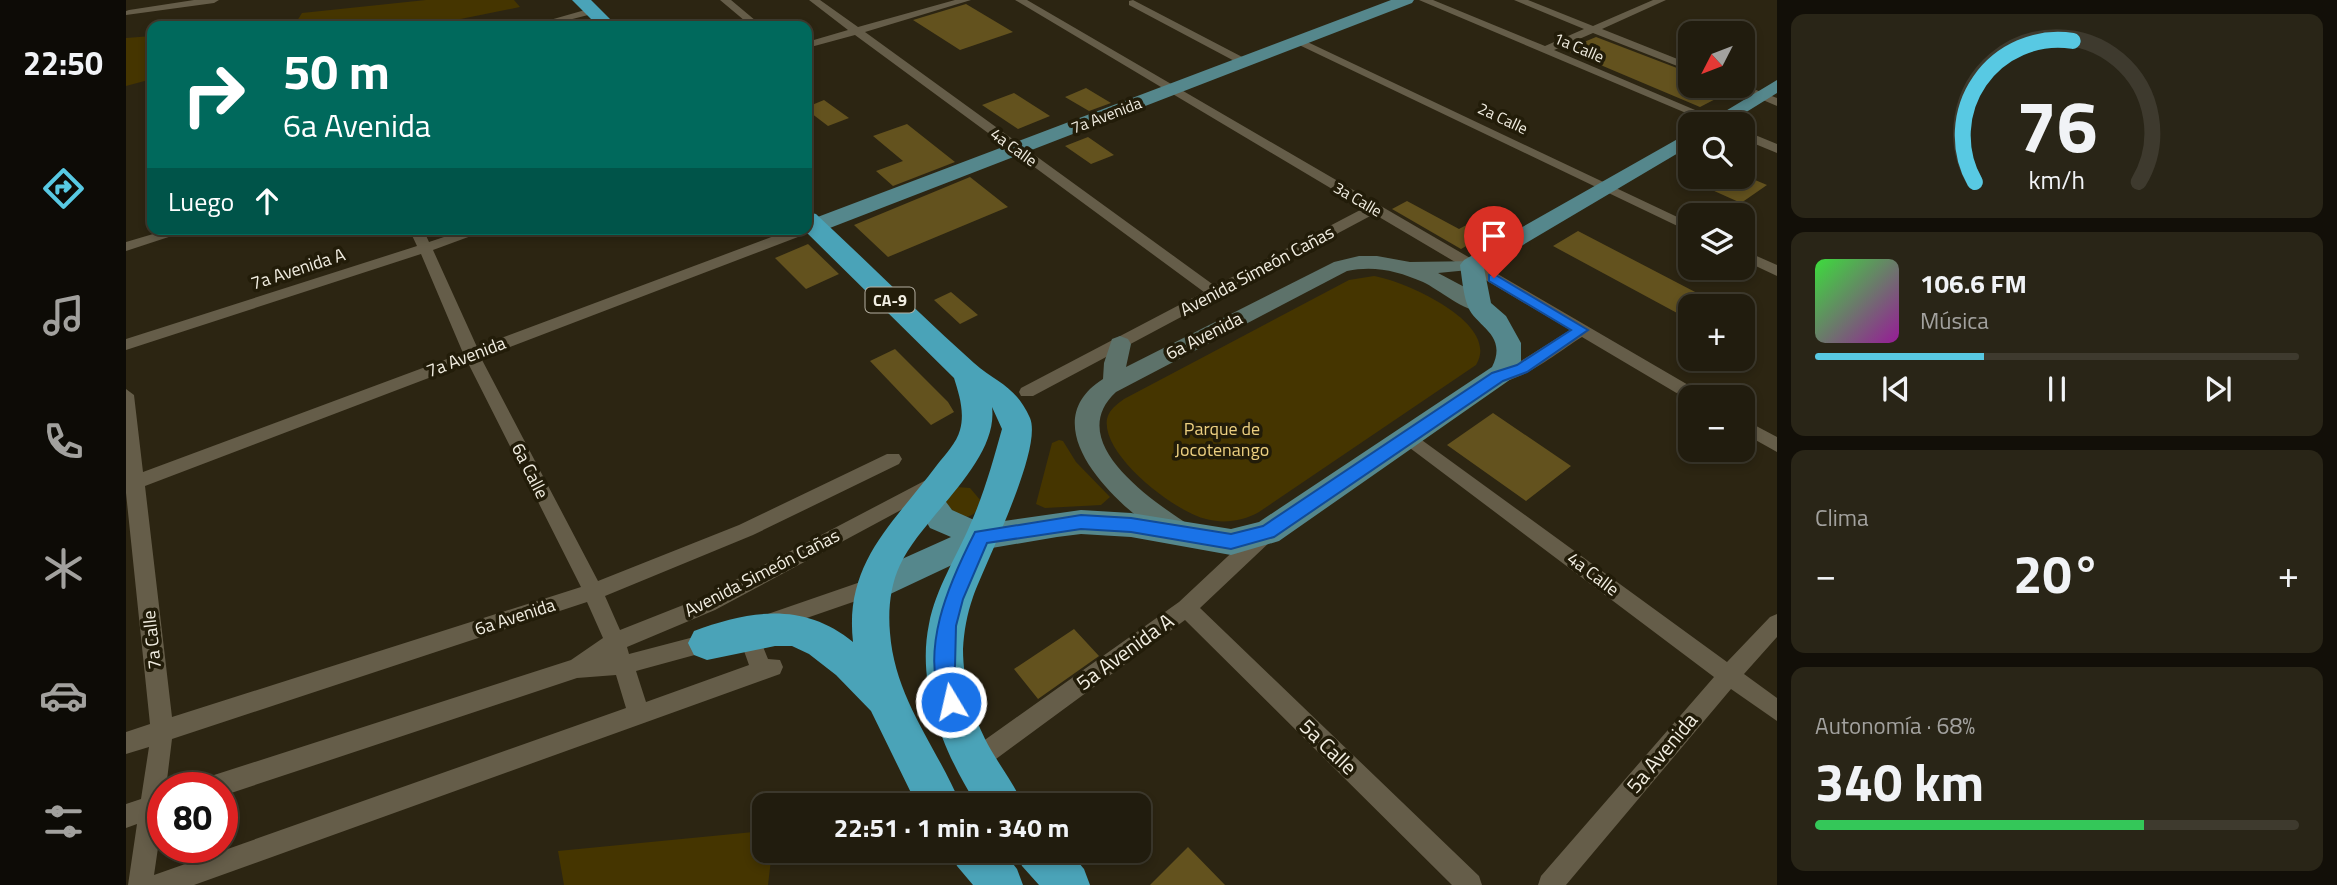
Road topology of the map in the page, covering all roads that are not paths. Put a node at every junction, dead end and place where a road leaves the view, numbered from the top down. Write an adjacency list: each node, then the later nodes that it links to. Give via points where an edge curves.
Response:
1 (134, 0): 2 (street, via 129,13)
2 (214, 0)
3 (725, 0): 15 (street)
4 (814, 0): 17 (street, 4a Calle)
5 (966, 0): 17 (street)
6 (1020, 0): 24 (street, 3a Calle)
7 (1406, 0): 18 (main road, 7a Avenida)
8 (1424, 0): 20 (street, 1a Calle)
9 (1519, 0): 16 (street, 1a Calle)
10 (1661, 0): 16 (street)
11 (1133, 3): 21 (street)
12 (587, 6): 13 (street); 14 (highway)
13 (547, 21)
14 (603, 21)
15 (751, 21)
16 (1593, 29): 20 (street); 22 (street, 1a Calle)
17 (857, 31): 19 (street); 30 (street, 4a Calle)
18 (1299, 41): 21 (main road, 7a Avenida); 32 (street, 2a Calle)
19 (812, 44)
20 (1545, 50): 26 (street, 1a Calle)
21 (1244, 62): 24 (main road, 7a Avenida)
22 (1678, 63)
23 (1777, 85): 25 (main road)
24 (1172, 89): 30 (main road, 7a Avenida); 33 (street, 3a Calle)
25 (1768, 99): 27 (main road)
26 (1690, 112)
27 (1742, 112)
28 (1755, 139): 31 (street)
29 (1678, 145): 32 (main road)
30 (1017, 149): 35 (main road, 7a Avenida); 47 (street, 4a Calle)
31 (1777, 149)
32 (1606, 187): 34 (street, 2a Calle); 44 (main road)
33 (1375, 208): 44 (street, 3a Calle); 47 (street, Avenida Simeón Cañas)
34 (1678, 223)
35 (812, 225)
36 (812, 230): 53 (highway, CA-9)
37 (166, 235): 41 (street)
38 (419, 235): 42 (street, 6a Calle)
39 (465, 235): 42 (street, 7a Avenida A)
40 (784, 235): 52 (street, 7a Avenida)
41 (126, 247)
42 (425, 248): 51 (street, 7a Avenida A); 52 (street, 6a Calle)
43 (1755, 260): 46 (street)
44 (1472, 265): 45 (street); 48 (main road); 49 (street, 3a Calle)
45 (1407, 268): 48 (street, 6a Avenida); 55 (street, 6a Avenida, via 1363,261 1341,266)
46 (1777, 271)
47 (1214, 293): 50 (street, Avenida Simeón Cañas)
48 (1479, 306): 54 (main road, 6a Avenida, via 1497,322 1508,343 1508,361)
49 (1581, 330): 54 (street, via 1522,368); 56 (street, 3a Calle)
50 (1120, 344): 55 (street); 57 (street, Avenida Simeón Cañas)
51 (126, 345)
52 (471, 355): 63 (street, 7a Avenida); 69 (street, 6a Calle)
53 (967, 373): 64 (highway, via 978,412 976,432); 65 (highway, CA-9, via 993,387 1018,429)
54 (1497, 377): 60 (main road, 6a Avenida)
55 (1114, 382): 67 (street, 6a Avenida, via 1087,413 1090,441 1118,484)
56 (1678, 387)
57 (1027, 393)
58 (126, 395): 63 (street, 7a Calle)
59 (1755, 432): 61 (street)
60 (1408, 437): 66 (main road, 6a Avenida); 77 (street, 4a Calle)
61 (1777, 445)
62 (893, 460): 69 (street, 6a Avenida, via 746,530)
63 (131, 484): 81 (street, 7a Calle)
64 (937, 488): 65 (main road, via 941,519); 65 (highway, via 961,474 978,476 992,485); 68 (highway, via 891,544); 73 (street, Avenida Simeón Cañas, via 708,604)
65 (988, 522): 67 (main road, 6a Avenida, via 1081,522); 68 (main road, 6a Avenida); 83 (highway, via 947,626 951,702)
66 (1268, 532): 67 (main road, 6a Avenida, via 1231,542); 70 (street, 5a Avenida A)
67 (1180, 533)
68 (875, 586): 74 (street, Avenida Simeón Cañas); 78 (highway, via 871,639)
69 (592, 592): 73 (street, 6a Calle); 81 (street, 6a Avenida)
70 (1186, 608): 83 (street, 5a Avenida A); 97 (street, 5a Calle)
71 (1777, 623): 77 (street, 5a Avenida)
72 (748, 634): 74 (highway); 78 (highway, via 784,629 815,637); 80 (street, via 767,669)
73 (614, 642): 75 (street, 6a Calle); 76 (street, Avenida Simeón Cañas)
74 (706, 643): 75 (street, Avenida Simeón Cañas)
75 (624, 665): 76 (street, Avenida Simeón Cañas); 80 (street, 6a Calle)
76 (577, 668): 85 (street, Avenida Simeón Cañas)
77 (1728, 675): 79 (street, 4a Calle); 98 (street, 5a Avenida)
78 (888, 701): 86 (highway)
79 (1777, 711)
80 (639, 715): 94 (street)
81 (162, 732): 82 (street, 6a Avenida); 84 (street, 7a Calle)
82 (126, 743)
83 (973, 762): 87 (highway)
84 (159, 772)
85 (238, 779)
86 (934, 793)
87 (994, 793)
88 (147, 809): 89 (street)
89 (126, 816)
90 (147, 852): 93 (street, 7a Calle)
91 (983, 863): 95 (highway)
92 (1049, 863): 96 (highway)
93 (140, 885)
94 (159, 885)
95 (1001, 885)
96 (1068, 885)
97 (1470, 885)
98 (1550, 885)

